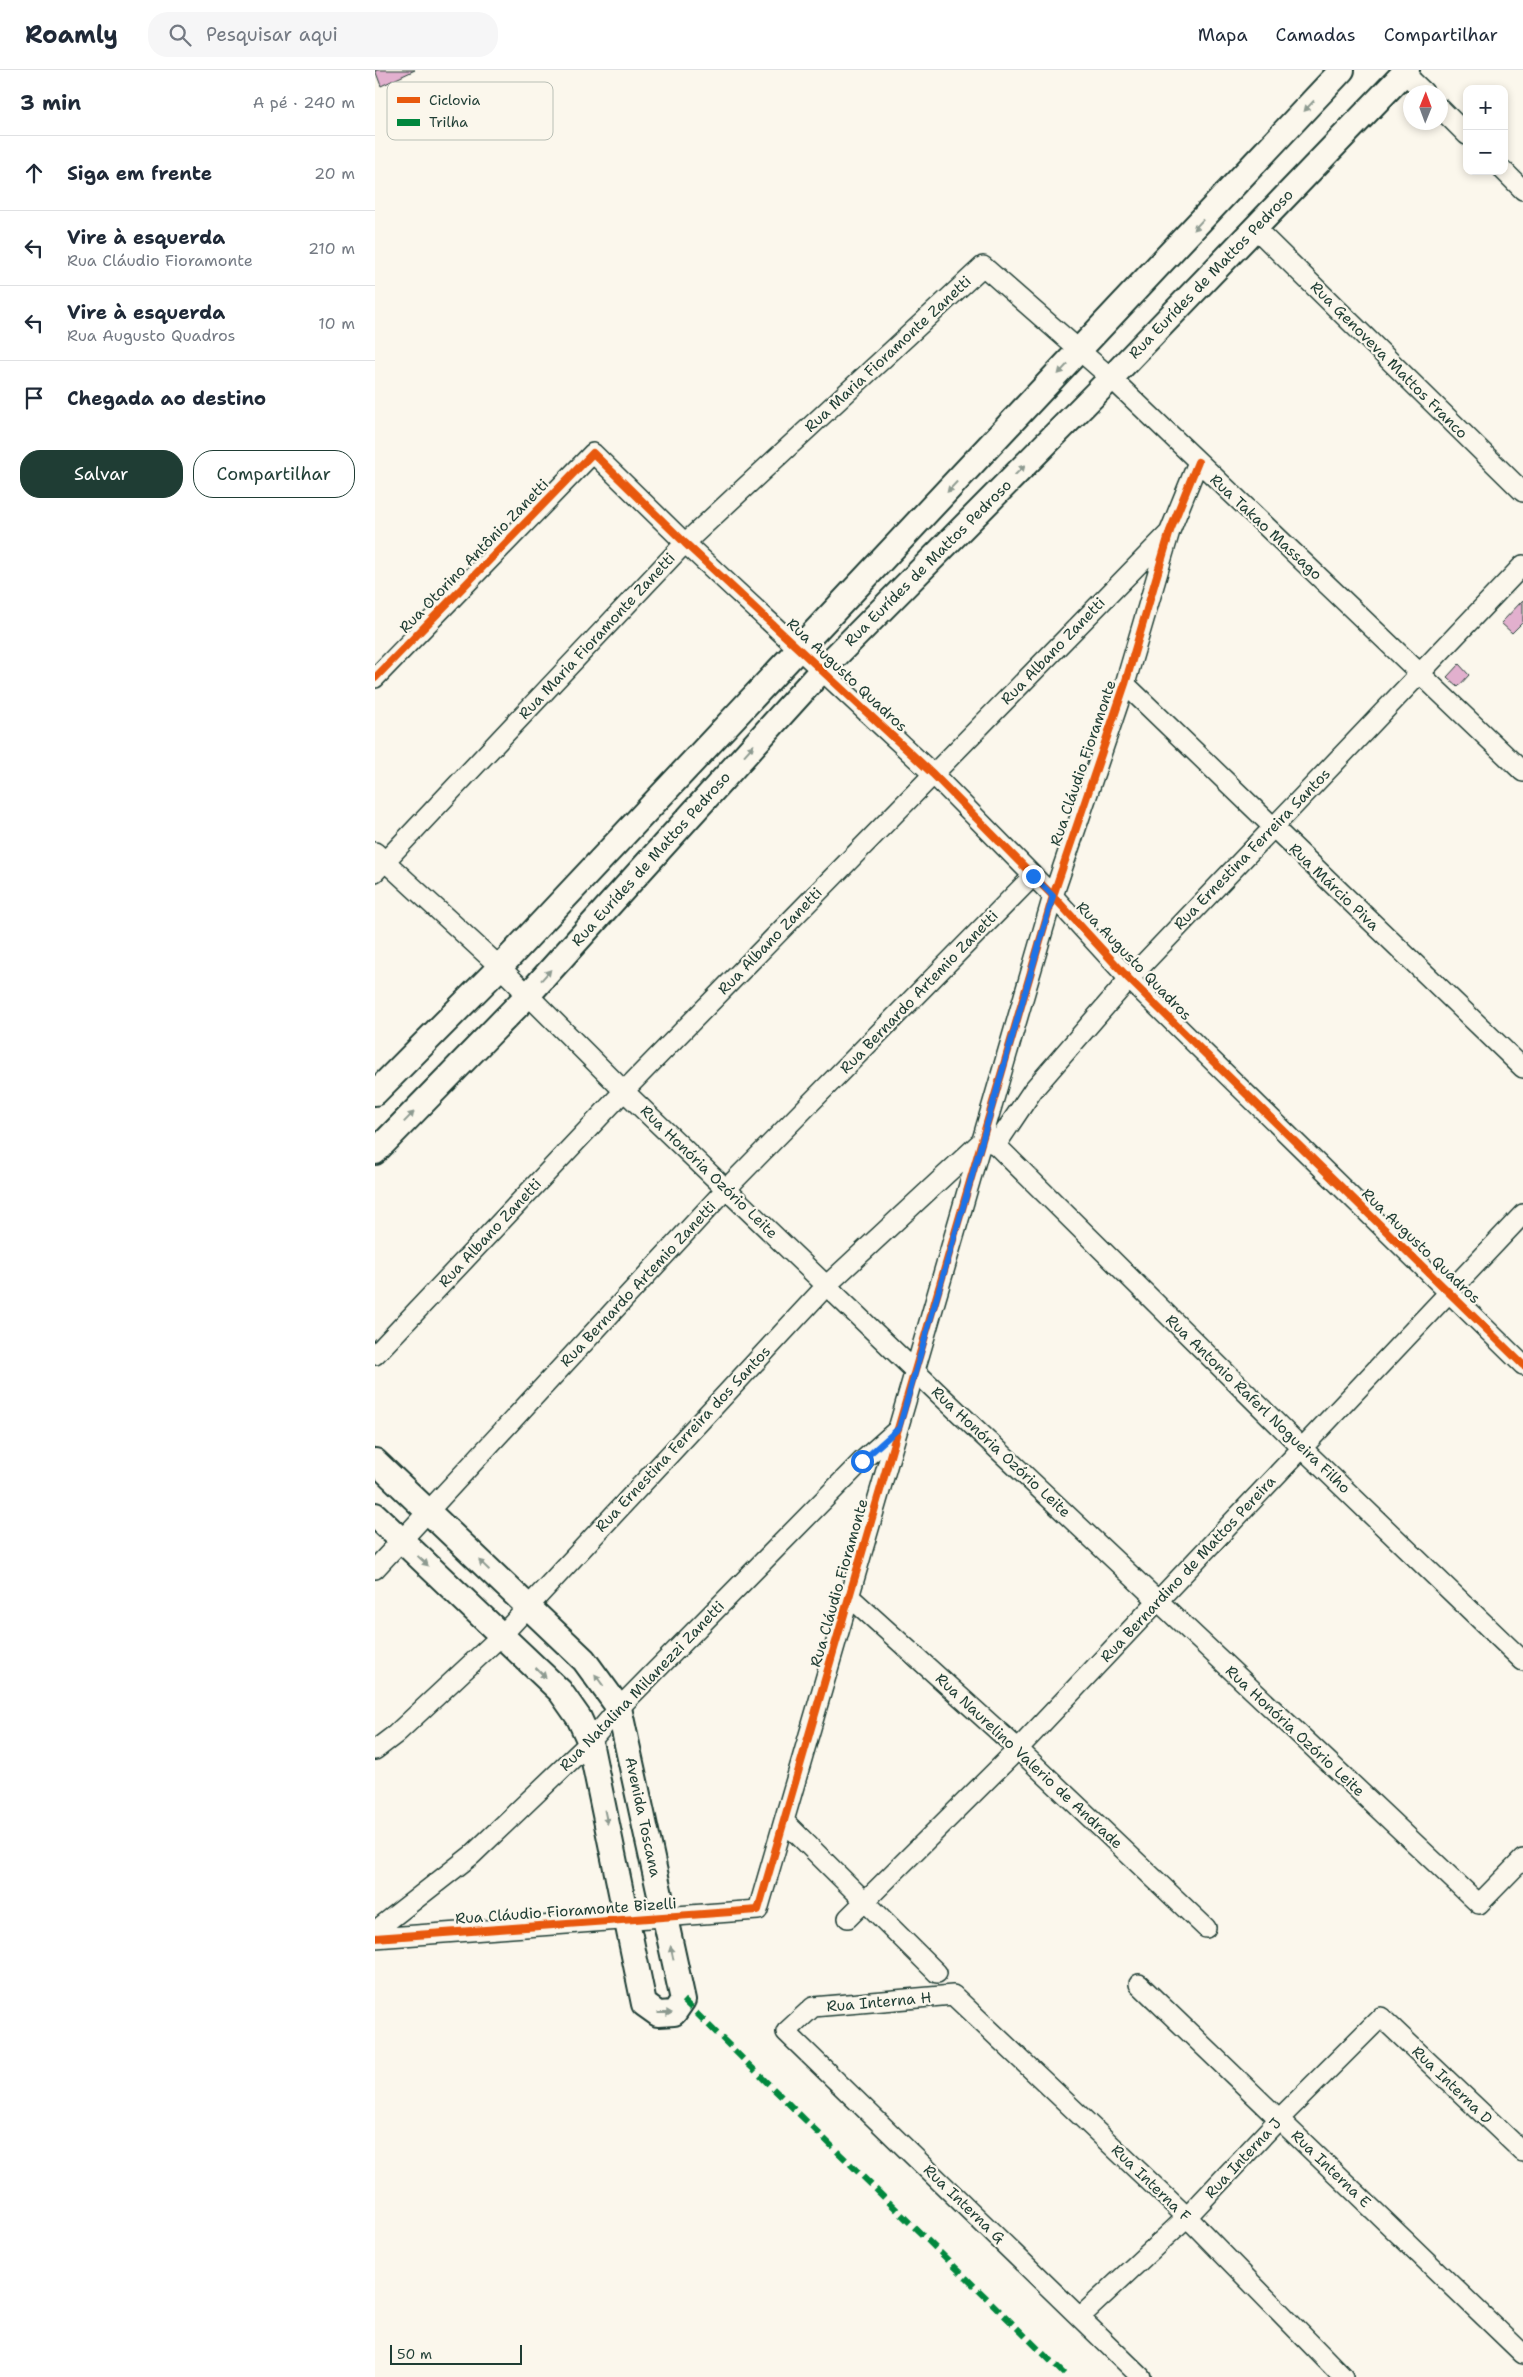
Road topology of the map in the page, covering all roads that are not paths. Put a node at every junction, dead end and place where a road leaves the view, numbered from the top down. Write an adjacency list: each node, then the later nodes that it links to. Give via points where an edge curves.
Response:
1 (1342, 70): 10 (street, Rua Eurídes de Mattos Pedroso, one-way to 10)
2 (1404, 71): 3 (street); 8 (street, Rua Eurídes de Mattos Pedroso)
3 (1417, 85)
4 (1448, 116): 5 (street)
5 (1463, 130)
6 (1508, 175): 7 (street)
7 (1523, 190)
8 (1255, 228): 11 (street, Rua Eurídes de Mattos Pedroso); 14 (street, Rua Genoveva Mattos Franco)
9 (983, 266): 10 (street, Rua Takao Massago); 16 (street, Rua Maria Fioramonte Zanetti)
10 (1080, 351): 11 (street, Rua Takao Massago); 18 (street, Rua Eurídes de Mattos Pedroso, one-way to 18)
11 (1111, 378): 13 (street, Rua Takao Massago); 19 (street, Rua Eurídes de Mattos Pedroso, one-way to 11)
12 (593, 453): 16 (street, Rua Augusto Quadros); 21 (street, Rua Otorino Antônio Zanetti)
13 (1198, 462): 15 (street, Rua Cláudio Fioramonte); 20 (street, Rua Takao Massago)
14 (1523, 492)
15 (1170, 531): 22 (street, Rua Cláudio Fioramonte); 24 (street, Rua Albano Zanetti)
16 (685, 543): 18 (street, Rua Augusto Quadros); 26 (street, Rua Maria Fioramonte Zanetti)
17 (1523, 565): 20 (street, Rua Ernestina Ferreira Santos)
18 (800, 649): 19 (street, Rua Augusto Quadros); 29 (street, Rua Eurídes de Mattos Pedroso)
19 (821, 671): 24 (street, Rua Augusto Quadros); 31 (street, Rua Eurídes de Mattos Pedroso, one-way to 19)
20 (1420, 673): 23 (street, Rua Takao Massago); 25 (street, Rua Ernestina Ferreira Santos)
21 (375, 678)
22 (1125, 684): 25 (street, Rua Márcio Piva); 28 (street, Rua Cláudio Fioramonte)
23 (1523, 772)
24 (933, 774): 27 (street, Rua Augusto Quadros); 33 (street, Rua Albano Zanetti)
25 (1272, 828): 30 (street, Rua Ernestina Ferreira Santos); 32 (street, Rua Márcio Piva)
26 (378, 862): 29 (street, Rua Honória Ozório Leite)
27 (1033, 876): 28 (street, Rua Augusto Quadros); 37 (street, Rua Bernardo Artemio Zanetti)
28 (1053, 896): 30 (street, Rua Augusto Quadros); 35 (street, Rua Cláudio Fioramonte)
29 (500, 967): 31 (street, Rua Honória Ozório Leite); 34 (street, Rua Eurídes de Mattos Pedroso)
30 (1129, 978): 35 (street, Rua Ernestina Ferreira Santos); 40 (street, Rua Augusto Quadros)
31 (528, 995): 33 (street, Rua Honória Ozório Leite); 36 (street, Rua Eurídes de Mattos Pedroso, one-way to 31)
32 (1523, 1068)
33 (624, 1091): 37 (street, Rua Honória Ozório Leite); 41 (street, Rua Albano Zanetti)
34 (375, 1093)
35 (990, 1143): 39 (street, Rua Ernestina Ferreira dos Santos); 43 (street, Rua Cláudio Fioramonte); 45 (street, Rua Antonio Raferl Nogueira Filho)
36 (375, 1152)
37 (726, 1189): 39 (street, Rua Honória Ozório Leite); 47 (street, Rua Bernardo Artemio Zanetti)
38 (1523, 1214): 40 (street, Rua Bernardino de Mattos Pereira)
39 (827, 1285): 43 (street, Rua Honória Ozório Leite); 53 (street, Rua Ernestina Ferreira dos Santos)
40 (1449, 1293): 42 (street, Rua Augusto Quadros); 45 (street, Rua Bernardino de Mattos Pereira)
41 (375, 1355)
42 (1523, 1365)
43 (916, 1371): 44 (street, Rua Cláudio Fioramonte); 52 (street, Rua Honória Ozório Leite)
44 (899, 1428): 51 (street, Rua Cláudio Fioramonte); 56 (street, Rua Natalina Milanezzi Zanetti, via 862,1461)
45 (1302, 1448): 52 (street, Rua Bernardino de Mattos Pereira); 55 (street, Rua Antonio Raferl Nogueira Filho)
46 (375, 1461): 47 (street, Avenida Toscana)
47 (428, 1511): 49 (street, Rua Bernardo Artemio Zanetti); 53 (street, Avenida Toscana, one-way to 47)
48 (375, 1515): 49 (street, Avenida Toscana)
49 (401, 1540): 50 (street, Rua Bernardo Artemio Zanetti); 54 (street, Avenida Toscana, one-way to 54)
50 (375, 1569)
51 (850, 1597): 58 (street, Rua Naurelino Valerio de Andrade); 60 (street, Rua Cláudio Fioramonte)
52 (1158, 1601): 58 (street, Rua Bernardino de Mattos Pereira); 61 (street, Rua Honória Ozório Leite, via 1479,1904)
53 (528, 1606): 54 (street, Rua Ernestina Ferreira dos Santos); 56 (street, Avenida Toscana, one-way to 53, via 583,1660)
54 (501, 1634): 57 (street, Avenida Toscana, one-way to 57, via 560,1691 579,1718); 59 (street, Rua Ernestina Ferreira dos Santos)
55 (1523, 1661)
56 (619, 1708): 57 (street, Rua Natalina Milanezzi Zanetti); 64 (street, Avenida Toscana)
57 (590, 1742): 66 (street, Avenida Toscana, one-way to 66); 68 (street, Rua Natalina Milanezzi Zanetti, via 471,1855)
58 (1018, 1749): 62 (street, Rua Bernardino de Mattos Pereira); 67 (street, Rua Naurelino Valerio de Andrade)
59 (375, 1750)
60 (784, 1821): 62 (street); 63 (street, Rua Cláudio Fioramonte)
61 (1523, 1859)
62 (865, 1900): 65 (street, Rua Bernardino de Mattos Pereira); 70 (street)
63 (758, 1910): 64 (street, Rua Cláudio Fioramonte Bizelli)
64 (665, 1917): 66 (street, Rua Cláudio Fioramonte Bizelli); 66 (street, Avenida Toscana, one-way to 64, via 644,2004 658,2014 675,2013 683,2000)
65 (848, 1918)
66 (627, 1920): 69 (street, Rua Cláudio Fioramonte Bizelli)
67 (1206, 1928)
68 (375, 1931)
69 (375, 1938)
70 (937, 1973)
71 (1139, 1984): 75 (street, Rua Interna E)
72 (953, 1996): 74 (street, Rua Interna H, via 813,2007); 77 (street, Rua Interna F)
73 (1381, 2017): 75 (street, Rua Interna J); 76 (street, Rua Interna D)
74 (786, 2032): 78 (street, Rua Interna G)
75 (1279, 2119): 77 (street, Rua Interna J); 79 (street, Rua Interna E)
76 (1523, 2152)
77 (1187, 2217): 78 (street, Rua Interna J); 81 (street, Rua Interna F)
78 (1080, 2317): 80 (street, Rua Interna G)
79 (1523, 2354)
80 (1141, 2377)
81 (1343, 2377)

